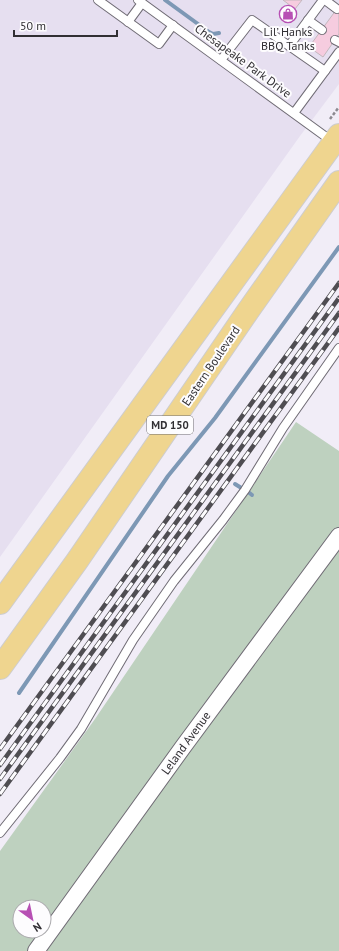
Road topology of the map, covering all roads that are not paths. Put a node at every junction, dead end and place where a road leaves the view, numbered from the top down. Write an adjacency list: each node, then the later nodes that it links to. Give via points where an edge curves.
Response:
1 (98, 0): 6 (lane)
2 (324, 0): 4 (lane); 5 (lane)
3 (140, 2): 6 (lane); 7 (lane, Chesapeake Park Drive)
4 (337, 9)
5 (308, 20): 8 (lane); 9 (lane)
6 (128, 22): 7 (lane, via 159,44)
7 (173, 25): 11 (lane, Chesapeake Park Drive)
8 (322, 30)
9 (289, 46): 11 (lane, via 252,20); 12 (lane)
10 (339, 52): 12 (lane)
11 (221, 60): 13 (lane, Chesapeake Park Drive)
12 (325, 71): 13 (lane)
13 (294, 113): 14 (lane, Chesapeake Park Drive)
14 (337, 139): 16 (main road, via 336,162 331,172 290,230 266,270); 19 (main road, MD 150)
15 (339, 182): 16 (main road, Eastern Boulevard / MD 150)
16 (248, 312): 20 (main road, Eastern Boulevard / MD 150, via 78,561)
17 (339, 348): 21 (lane, via 283,428 245,490 174,581 133,640 77,734)
18 (339, 536): 22 (street, Leland Avenue, via 183,746)
19 (0, 603)
20 (0, 668)
21 (0, 833)
22 (36, 951)

